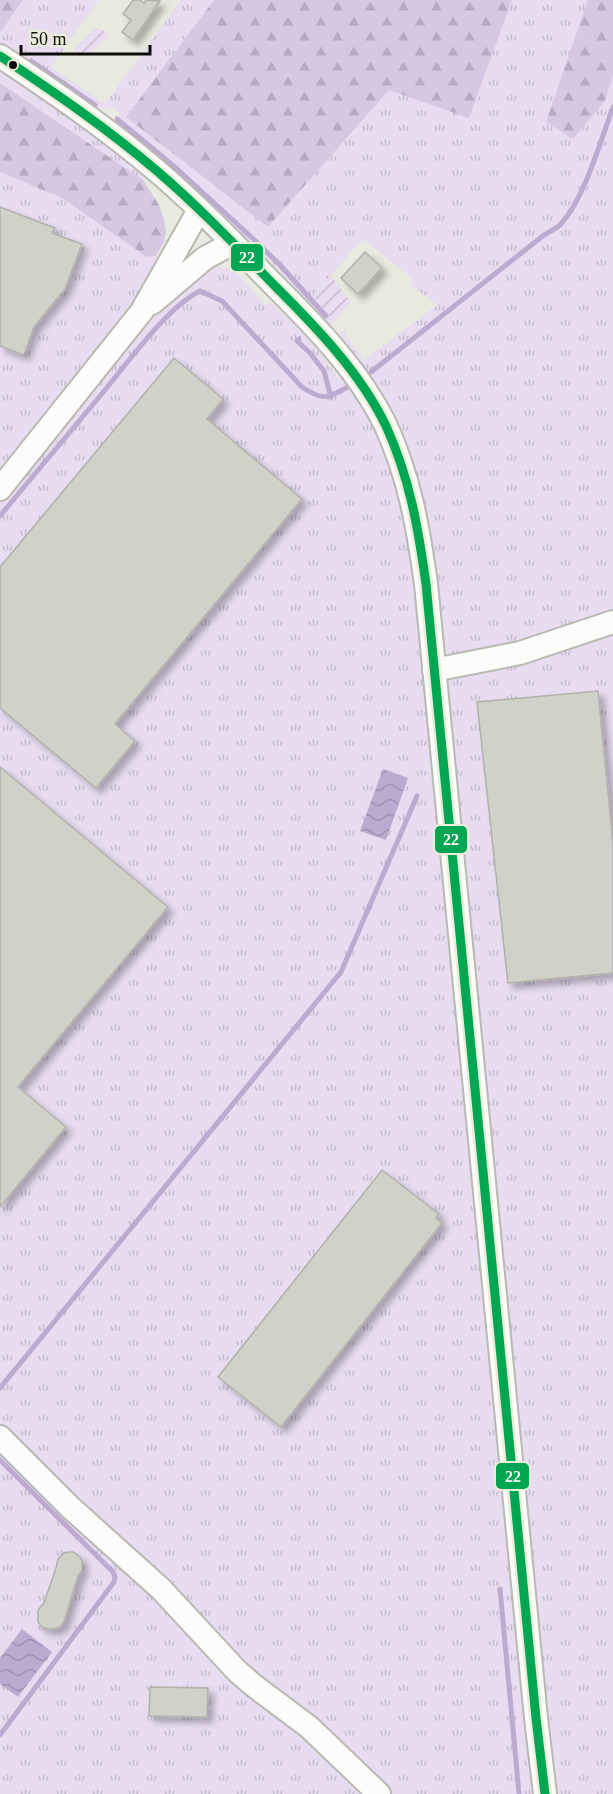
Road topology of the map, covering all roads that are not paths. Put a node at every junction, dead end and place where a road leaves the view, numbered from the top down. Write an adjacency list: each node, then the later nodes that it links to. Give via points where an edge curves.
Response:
1 (0, 56): 2 (street, via 100,125)
2 (199, 210): 3 (street); 4 (street)
3 (233, 243): 4 (street, via 205,258); 7 (street, via 325,338 361,384 385,425 406,478 418,531)
4 (142, 311): 5 (street)
5 (0, 489)
6 (613, 622): 7 (street, via 520,653)
7 (434, 670): 10 (street)
8 (0, 1437): 9 (street, via 161,1589 237,1671 309,1727)
9 (379, 1794)
10 (545, 1794)

